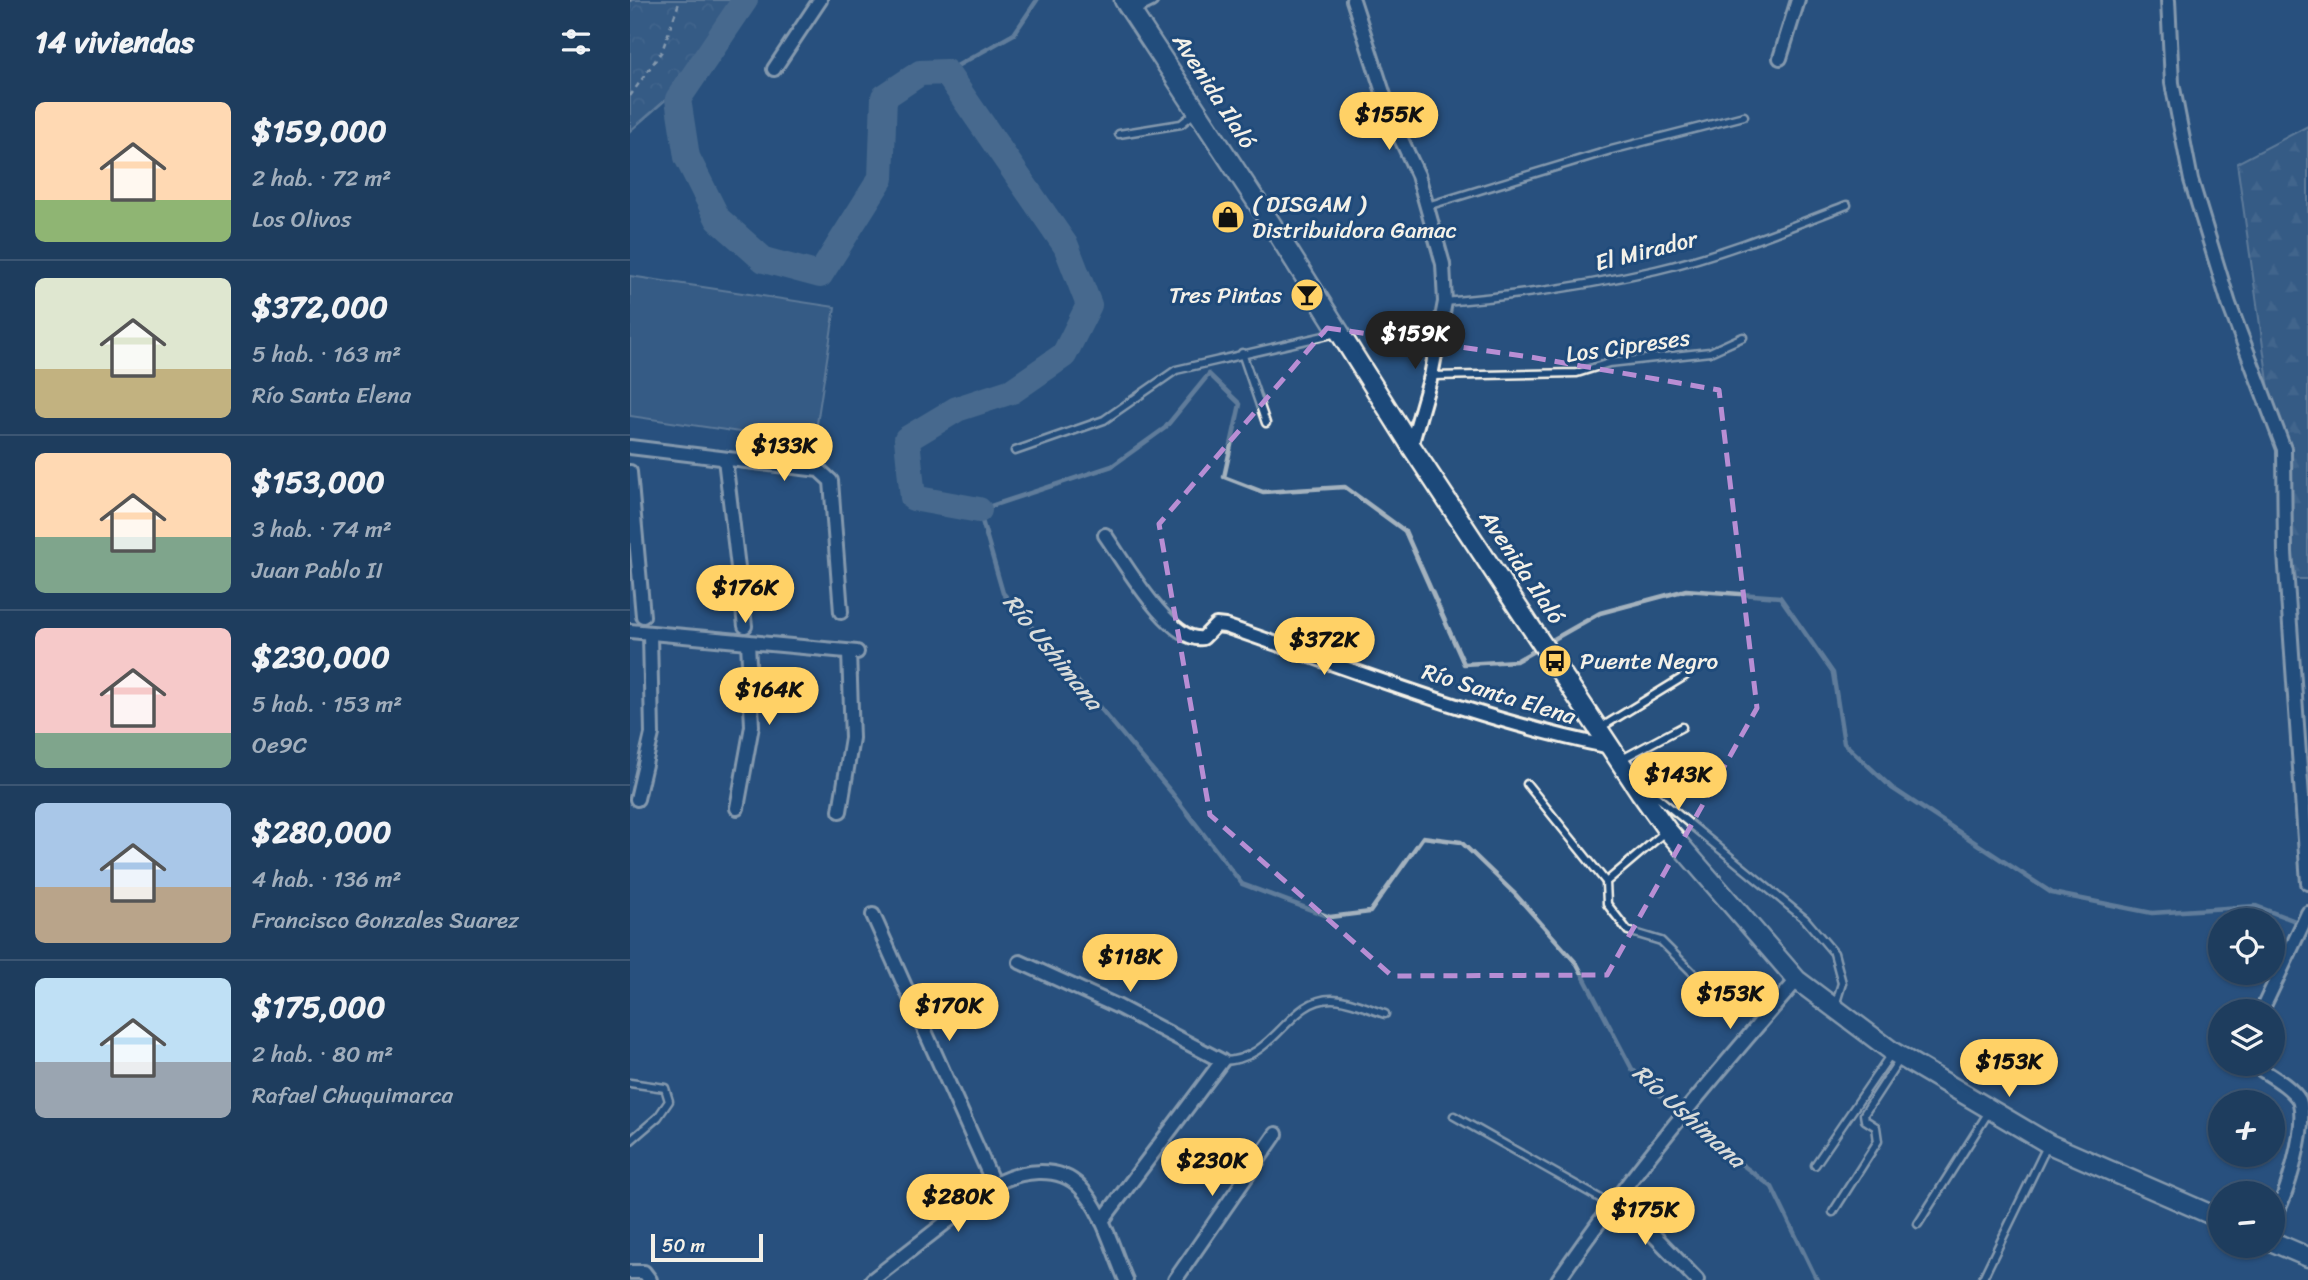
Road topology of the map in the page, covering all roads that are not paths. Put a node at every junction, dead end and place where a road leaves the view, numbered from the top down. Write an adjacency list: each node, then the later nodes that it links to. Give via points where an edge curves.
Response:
1 (820, 0): 8 (street)
2 (1151, 0): 6 (street)
3 (1353, 0): 13 (street, via 1392,120)
4 (1798, 0): 7 (street)
5 (2168, 0): 42 (street, via 2172,83 2188,169 2229,304 2284,449 2286,553)
6 (1127, 5): 9 (main road, Avenida Ilaló)
7 (1780, 58)
8 (774, 69)
9 (1198, 111): 11 (lane, via 1181,124); 15 (main road, Avenida Ilaló)
10 (1744, 116): 13 (lane, via 1611,150)
11 (1118, 134)
12 (1847, 205): 14 (lane, El Mirador, via 1657,270 1527,295)
13 (1427, 206): 14 (street, via 1443,264)
14 (1445, 302): 18 (street)
15 (1337, 333): 17 (lane); 20 (main road, Avenida Ilaló)
16 (1743, 337): 18 (lane, Los Cipreses, via 1702,354 1609,363 1577,373)
17 (1242, 353): 19 (lane); 22 (lane, via 1176,370 1104,420)
18 (1431, 376): 20 (street)
19 (1266, 423)
20 (1411, 446): 34 (main road, Avenida Ilaló)
21 (630, 447): 23 (street)
22 (1015, 451)
23 (725, 459): 26 (street, via 827,474); 28 (street)
24 (630, 472): 27 (street)
25 (1105, 535): 35 (street, Río Santa Elena, via 1169,624 1188,638 1203,638 1216,625 1225,626)
26 (841, 612)
27 (643, 615)
28 (745, 625)
29 (630, 631): 30 (street)
30 (650, 633): 31 (street); 37 (street, via 652,734)
31 (748, 642): 38 (street, via 752,726); 39 (street, via 853,652 852,738)
32 (1685, 676): 34 (lane)
33 (1682, 727): 35 (lane)
34 (1599, 729): 35 (main road, Avenida Ilaló)
35 (1619, 760): 40 (main road, Avenida Ilaló); 49 (lane, via 1805,919 1837,961 1842,983)
36 (1527, 784): 41 (lane)
37 (637, 799)
38 (737, 808)
39 (840, 811)
40 (1667, 830): 41 (lane); 46 (main road, Avenida Ilaló)
41 (1606, 882): 47 (lane, via 1607,904 1628,931 1661,942)
42 (2308, 883)
43 (2308, 913): 48 (street)
44 (873, 915): 61 (street)
45 (1020, 961): 52 (street)
46 (1797, 980): 49 (main road, Avenida Ilaló); 63 (street, via 1674,1121)
47 (1700, 981)
48 (2268, 999)
49 (1835, 1006): 51 (main road, Avenida Ilaló)
50 (1385, 1014): 52 (lane, via 1334,998 1321,1000 1307,1006 1251,1057)
51 (1897, 1055): 55 (main road, Avenida Ilaló); 60 (lane); 64 (lane, via 1864,1114 1876,1127 1878,1141)
52 (1222, 1061): 66 (street)
53 (2270, 1076): 62 (street, via 2294,1093 2304,1114)
54 (630, 1083): 58 (lane, via 665,1088 669,1101)
55 (1990, 1110): 59 (main road, Avenida Ilaló); 67 (lane)
56 (1454, 1116): 63 (lane)
57 (1276, 1134): 74 (street)
58 (630, 1141)
59 (2049, 1144): 65 (main road, Avenida Ilaló); 77 (lane)
60 (1815, 1165)
61 (994, 1185): 66 (street, via 1010,1175 1037,1171 1059,1176 1080,1186); 72 (street)
62 (2285, 1190)
63 (1613, 1200): 75 (street); 76 (street)
64 (1833, 1212)
65 (2208, 1213)
66 (1102, 1221): 73 (street)
67 (1919, 1224)
68 (2285, 1247): 69 (main road)
69 (2308, 1257)
70 (630, 1272): 71 (street, via 644,1272)
71 (650, 1280)
72 (872, 1280)
73 (1126, 1280)
74 (1175, 1280)
75 (1558, 1280)
76 (1697, 1280)
77 (1982, 1280)

